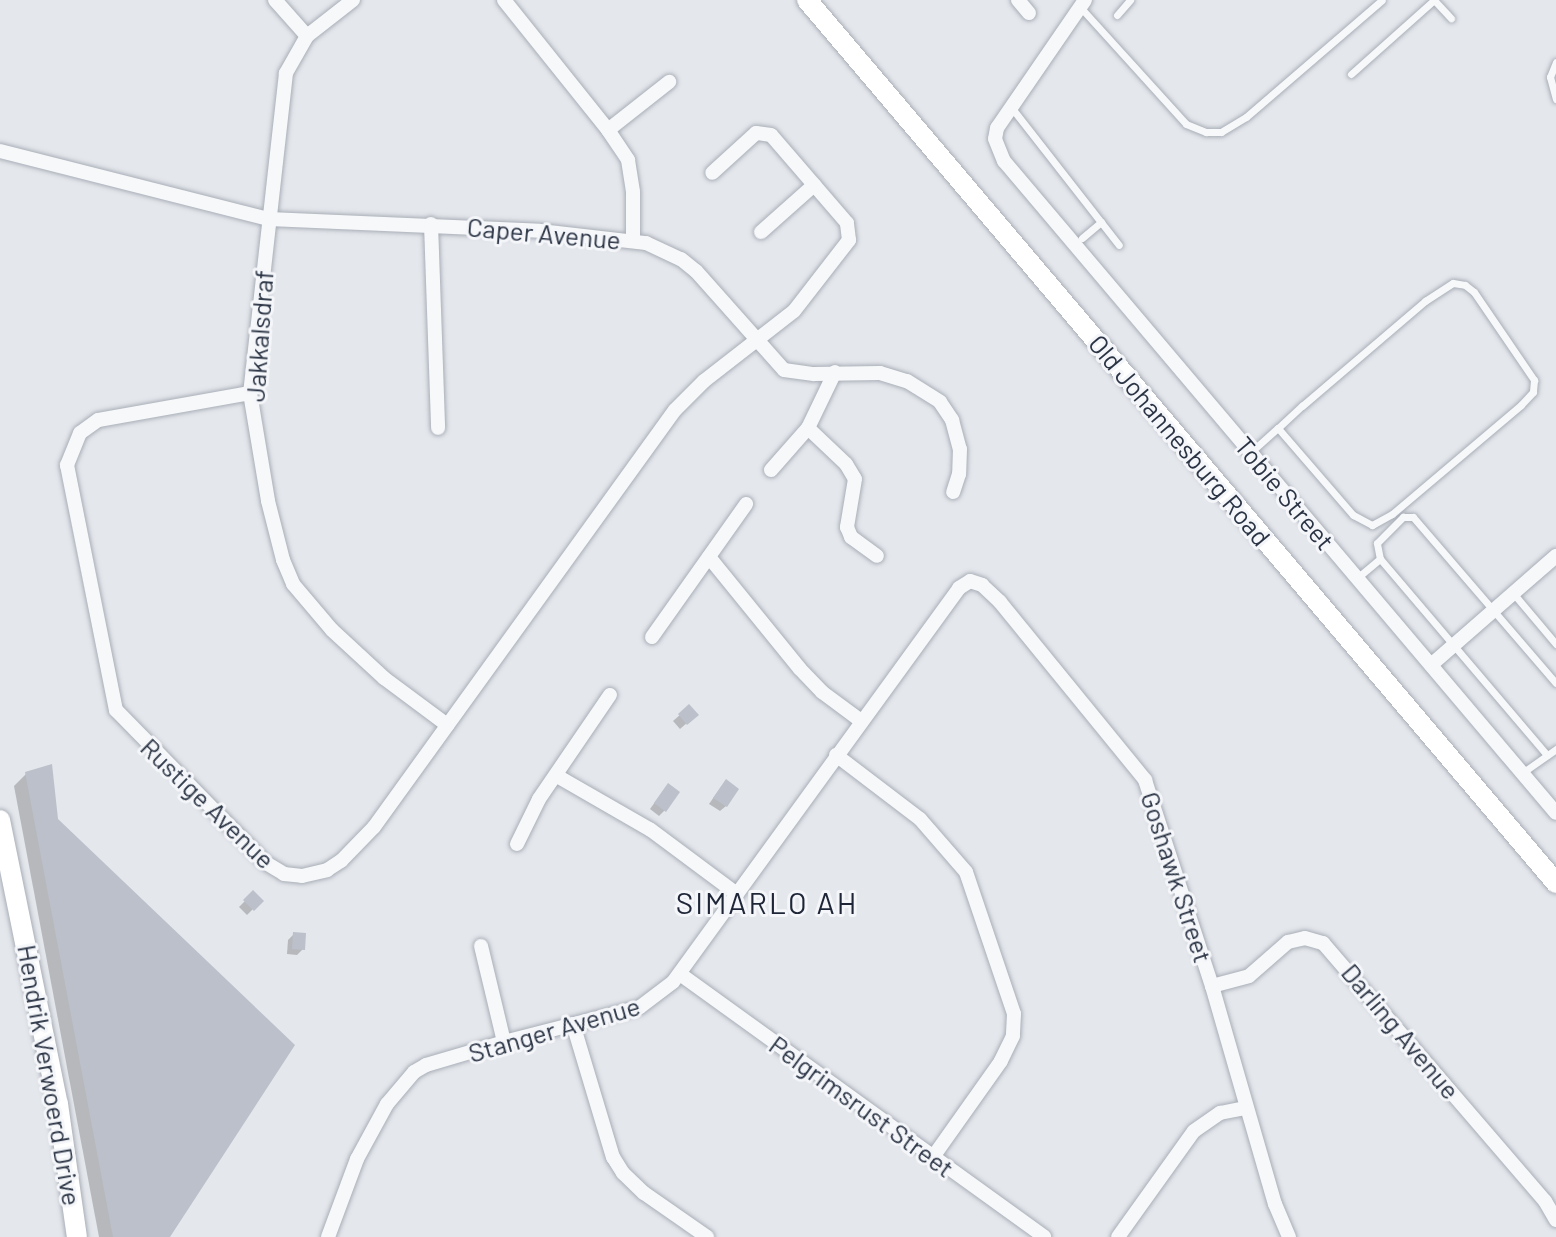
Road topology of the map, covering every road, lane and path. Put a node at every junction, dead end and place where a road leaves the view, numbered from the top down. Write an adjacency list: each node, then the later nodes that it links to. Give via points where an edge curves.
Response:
1 (275, 0): 13 (street)
2 (353, 0): 13 (street, Jakkalsdraf)
3 (504, 0): 19 (street)
4 (807, 0): 64 (main road, Old Johannesburg Road)
5 (1018, 0): 10 (street)
6 (1130, 0): 11 (lane)
7 (1382, 0): 9 (lane, via 1246,117 1221,132 1186,124)
8 (1434, 0): 12 (lane); 15 (lane)
9 (1082, 3): 18 (street)
10 (1029, 13)
11 (1117, 15)
12 (1451, 18)
13 (307, 36): 23 (street, Jakkalsdraf, via 290,60 282,91)
14 (1556, 62): 17 (lane, via 1550,77)
15 (1351, 74)
16 (669, 82): 19 (street)
17 (1556, 99)
18 (1009, 105): 24 (lane); 36 (street, Tobie Street, via 995,139 1014,174)
19 (608, 130): 28 (street, via 632,174)
20 (0, 151): 23 (street, Caper Avenue)
21 (712, 173): 22 (street, Rustige Avenue, via 763,131)
22 (814, 185): 26 (street); 30 (street, Rustige Avenue, via 847,223 849,240 794,311)
23 (269, 219): 25 (street, Caper Avenue); 32 (street, Jakkalsdraf)
24 (1101, 222): 27 (lane); 29 (lane)
25 (431, 224): 28 (street, Caper Avenue); 33 (street)
26 (761, 232)
27 (1082, 238)
28 (633, 240): 30 (street, Caper Avenue, via 664,250 696,271)
29 (1119, 245)
30 (755, 339): 31 (street, Caper Avenue, via 789,373); 55 (street, Rustige Avenue, via 675,410)
31 (835, 372): 34 (street); 38 (street, Caper Avenue, via 896,377 940,402 960,449)
32 (250, 393): 55 (street, Jakkalsdraf, via 268,501 293,584 384,678); 55 (street, Rustige Avenue, via 98,420 80,433 70,451 69,480 116,710 266,863 284,874 302,876 327,870 356,846)
33 (438, 428)
34 (808, 428): 37 (street); 40 (street, via 852,473 856,485 847,527 851,537)
35 (1278, 428): 35 (lane, via 1353,515 1372,525 1521,405 1533,392 1534,380 1474,292 1453,283 1425,301); 36 (lane)
36 (1250, 452): 44 (street, Tobie Street)
37 (771, 470)
38 (953, 492)
39 (746, 504): 42 (street)
40 (877, 556)
41 (1556, 556): 46 (street)
42 (709, 557): 48 (street); 54 (street, via 800,669)
43 (1380, 559): 44 (lane); 47 (lane, via 1377,543 1403,517 1413,517); 50 (lane)
44 (1357, 578): 51 (street, Tobie Street)
45 (962, 584): 54 (street, Stanger Avenue); 68 (street, Goshawk Street, via 975,581 990,592 1137,766 1154,799)
46 (1513, 593): 47 (street); 49 (lane)
47 (1493, 611): 50 (street); 52 (lane)
48 (652, 637)
49 (1556, 644)
50 (1454, 645): 51 (street); 58 (lane)
51 (1431, 665): 59 (street, Tobie Street)
52 (1556, 683)
53 (610, 695): 60 (street)
54 (861, 721): 57 (street, Stanger Avenue)
55 (447, 725)
56 (1556, 749): 58 (lane)
57 (836, 755): 65 (street, Stanger Avenue); 72 (street, via 920,819 966,872 1014,1014 1008,1049)
58 (1547, 755): 59 (lane)
59 (1522, 773): 61 (street, Tobie Street)
60 (557, 776): 63 (street); 65 (street, via 651,830)
61 (1556, 813)
62 (0, 820): 74 (main road, Hendrik Verwoerd Drive, via 58,1104)
63 (517, 844)
64 (1555, 882)
65 (737, 894): 67 (street, Stanger Avenue)
66 (481, 946): 70 (street)
67 (680, 974): 69 (street, Stanger Avenue, via 640,1007); 72 (street, Pelgrimsrust Street)
68 (1212, 986): 71 (street, Goshawk Street); 73 (street, Darling Avenue, via 1249,976 1288,942 1305,938 1323,943)
69 (573, 1024): 70 (street, Stanger Avenue); 76 (street, via 606,1142 618,1165 644,1193)
70 (504, 1042): 75 (street, Stanger Avenue, via 426,1065 408,1077 357,1159)
71 (1245, 1108): 78 (street, via 1220,1113 1194,1131); 79 (street, Goshawk Street)
72 (933, 1157): 77 (street, Pelgrimsrust Street)
73 (1556, 1220)
74 (77, 1237)
75 (328, 1237)
76 (707, 1237)
77 (1044, 1237)
78 (1118, 1237)
79 (1289, 1237)

